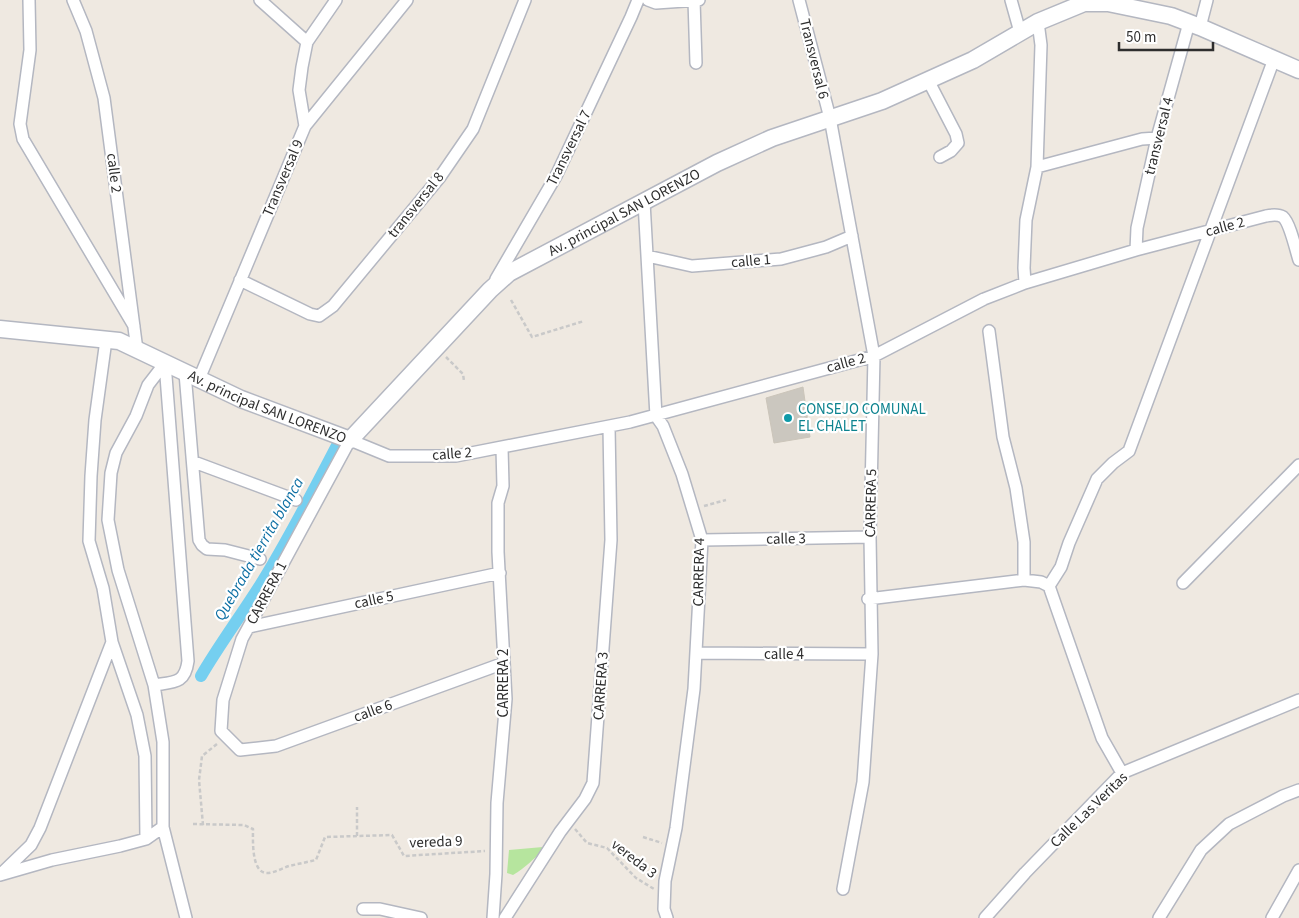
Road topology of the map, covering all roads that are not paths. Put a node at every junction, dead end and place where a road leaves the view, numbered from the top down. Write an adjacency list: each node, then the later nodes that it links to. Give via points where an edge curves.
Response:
1 (29, 0): 36 (street, via 30,50 20,124 23,138)
2 (73, 0): 36 (street, calle 2, via 86,31 104,98)
3 (260, 0): 18 (street)
4 (336, 0): 18 (street)
5 (407, 0): 24 (street, Transversal 9)
6 (525, 0): 33 (street, transversal 8, via 473,129 440,177 333,306 320,316 310,314)
7 (638, 0): 35 (street, Transversal 7, via 556,176)
8 (648, 0): 9 (street, via 656,3)
9 (694, 0): 10 (street); 20 (street)
10 (699, 0)
11 (800, 0): 23 (street, Transversal 6)
12 (1010, 0): 17 (street)
13 (1208, 0): 16 (street, transversal 4)
14 (1148, 6): 15 (main road, Av. principal SAN LORENZO, via 1084,3); 16 (main road, Av. principal SAN LORENZO)
15 (1038, 22): 17 (main road, Av. principal SAN LORENZO); 27 (street, via 1041,45)
16 (1195, 25): 19 (main road, Av. principal SAN LORENZO); 25 (street, transversal 4)
17 (1020, 32): 22 (main road, Av. principal SAN LORENZO, via 973,60)
18 (307, 42): 24 (street, via 299,90)
19 (1274, 59): 21 (main road, Av. principal SAN LORENZO); 57 (street, via 1129,451 1097,479 1061,567)
20 (696, 63)
21 (1299, 70)
22 (928, 80): 23 (main road, Av. principal SAN LORENZO, via 882,101); 26 (street, via 958,143)
23 (830, 118): 28 (main road, Av. principal SAN LORENZO, via 772,138); 29 (street, CARRERA 5)
24 (304, 126): 33 (street, Transversal 9)
25 (1157, 138): 27 (street, via 1142,139); 30 (street, transversal 4, via 1137,228)
26 (940, 157)
27 (1037, 167): 34 (street, via 1026,220)
28 (644, 202): 31 (street, CARRERA 4); 35 (main road, Av. principal SAN LORENZO, via 509,273)
29 (852, 236): 31 (street, calle 1, via 781,259 692,266); 41 (street, CARRERA 5)
30 (1136, 250): 32 (street, calle 2, via 1276,215 1283,217 1287,224); 34 (street, calle 2)
31 (647, 256): 44 (street, CARRERA 4)
32 (1299, 260)
33 (240, 280): 43 (street, Transversal 9)
34 (1025, 283): 41 (street, calle 2, via 984,299)
35 (490, 290): 46 (main road, Av. principal SAN LORENZO)
36 (134, 326): 40 (street, calle 2)
37 (0, 329): 39 (main road, Av. principal SAN LORENZO)
38 (988, 331): 55 (street, via 1003,437 1023,533)
39 (106, 340): 40 (main road, Av. principal SAN LORENZO, via 118,341); 60 (street, via 95,420 89,540)
40 (137, 350): 42 (main road, Av. principal SAN LORENZO)
41 (874, 356): 44 (street, calle 2); 51 (street, CARRERA 5)
42 (165, 363): 43 (main road, Av. principal SAN LORENZO); 64 (street, via 148,385 116,454 111,473 108,520 118,570); 64 (street, via 188,661 184,676 177,682)
43 (192, 376): 46 (main road, Av. principal SAN LORENZO, via 240,399); 48 (street)
44 (656, 416): 45 (street, calle 2); 52 (street, CARRERA 4, via 663,426)
45 (609, 427): 47 (street, calle 2); 78 (street, CARRERA 3, via 611,540 593,783)
46 (350, 440): 47 (street, calle 2, via 389,456 456,456); 59 (street, CARRERA 1)
47 (502, 448): 54 (street, CARRERA 2, via 503,486 498,503)
48 (194, 462): 50 (street); 53 (street, via 199,540 202,545 207,549)
49 (1299, 465): 56 (street)
50 (296, 500)
51 (870, 538): 52 (street, calle 3); 62 (street, CARRERA 5)
52 (702, 540): 61 (street, CARRERA 4)
53 (260, 559)
54 (500, 573): 59 (street, calle 5); 63 (street, CARRERA 2)
55 (1024, 580): 57 (street); 58 (street)
56 (1183, 583)
57 (1049, 586): 67 (street, via 1102,738)
58 (868, 599)
59 (249, 627): 66 (street, CARRERA 1, via 242,639 223,700 221,731)
60 (112, 642): 70 (street, via 137,715 145,756); 72 (street, via 40,828 31,845)
61 (696, 653): 62 (street, calle 4); 79 (street, CARRERA 4, via 676,828 665,881 664,909)
62 (872, 654): 73 (street, CARRERA 5, via 863,782)
63 (504, 663): 66 (street, calle 6, via 276,746); 77 (street, CARRERA 2, via 506,699)
64 (154, 685): 69 (street, via 163,742)
65 (1299, 700): 67 (street, Calle Las Veritas)
66 (240, 750)
67 (1122, 773): 80 (street, Calle Las Veritas)
68 (1299, 790): 81 (street, via 1229,824 1201,850)
69 (163, 827): 70 (street); 75 (street)
70 (146, 839): 72 (street)
71 (1299, 870): 82 (street)
72 (0, 875)
73 (842, 889)
74 (362, 909): 76 (street, via 388,910)
75 (186, 918)
76 (421, 918)
77 (493, 918)
78 (505, 918)
79 (667, 918)
80 (985, 918)
81 (1159, 918)
82 (1272, 918)

